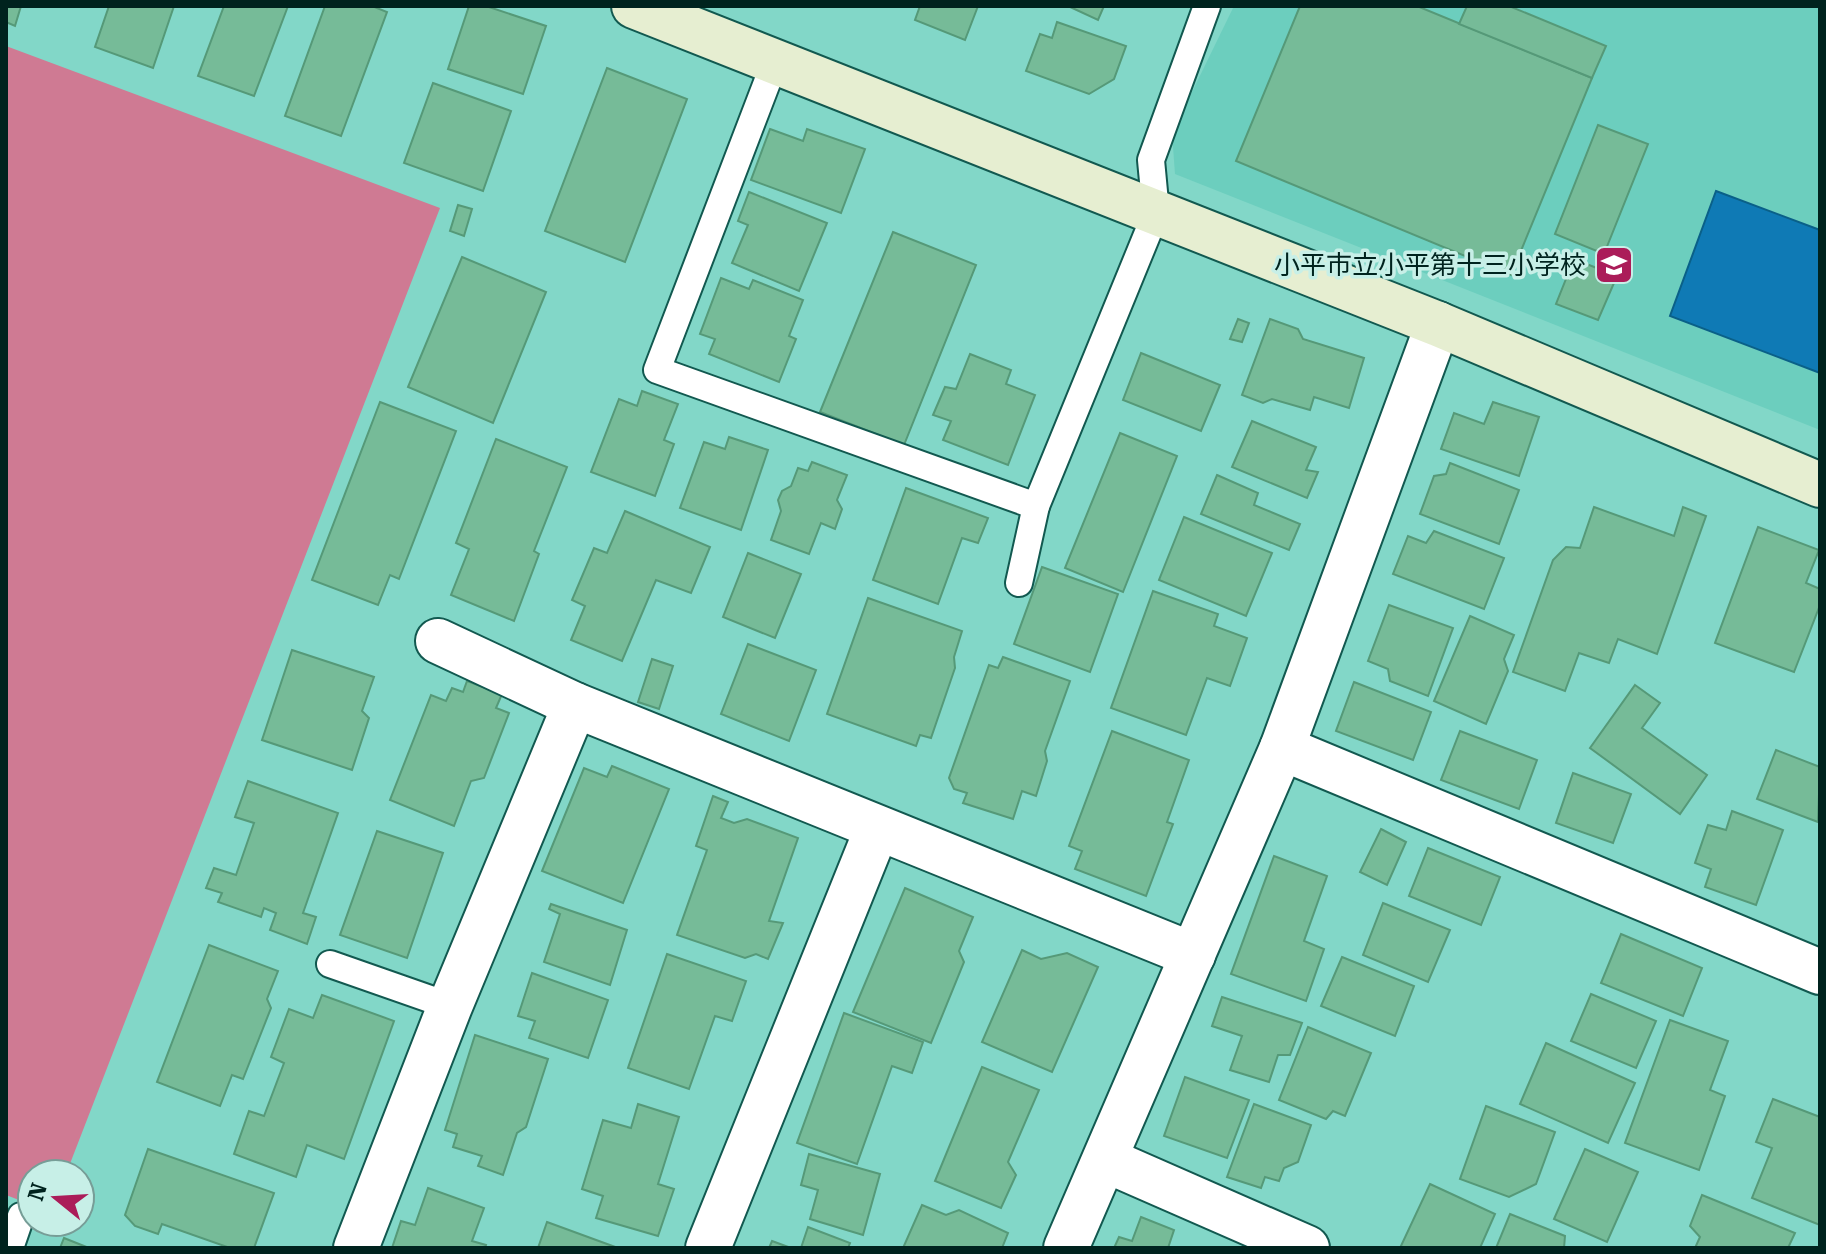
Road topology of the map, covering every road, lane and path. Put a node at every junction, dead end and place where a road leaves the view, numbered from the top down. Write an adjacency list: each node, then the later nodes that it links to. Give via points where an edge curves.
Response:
1 (634, 6): 3 (street)
2 (1207, 6): 4 (lane, via 1151,160)
3 (776, 59): 4 (street); 7 (lane, via 657,370)
4 (1156, 213): 5 (street); 7 (lane)
5 (1438, 324): 6 (street); 11 (street)
6 (1820, 485)
7 (1036, 506): 8 (lane)
8 (1019, 583)
9 (438, 641): 10 (street)
10 (575, 705): 12 (street); 16 (street)
11 (1282, 748): 13 (street); 15 (street)
12 (877, 829): 13 (street); 19 (street)
13 (1193, 955): 17 (street)
14 (330, 964): 16 (lane)
15 (1820, 972)
16 (450, 1006): 18 (street)
17 (1106, 1160): 20 (street); 21 (street)
18 (356, 1248)
19 (708, 1248)
20 (1066, 1248)
21 (1307, 1248)

